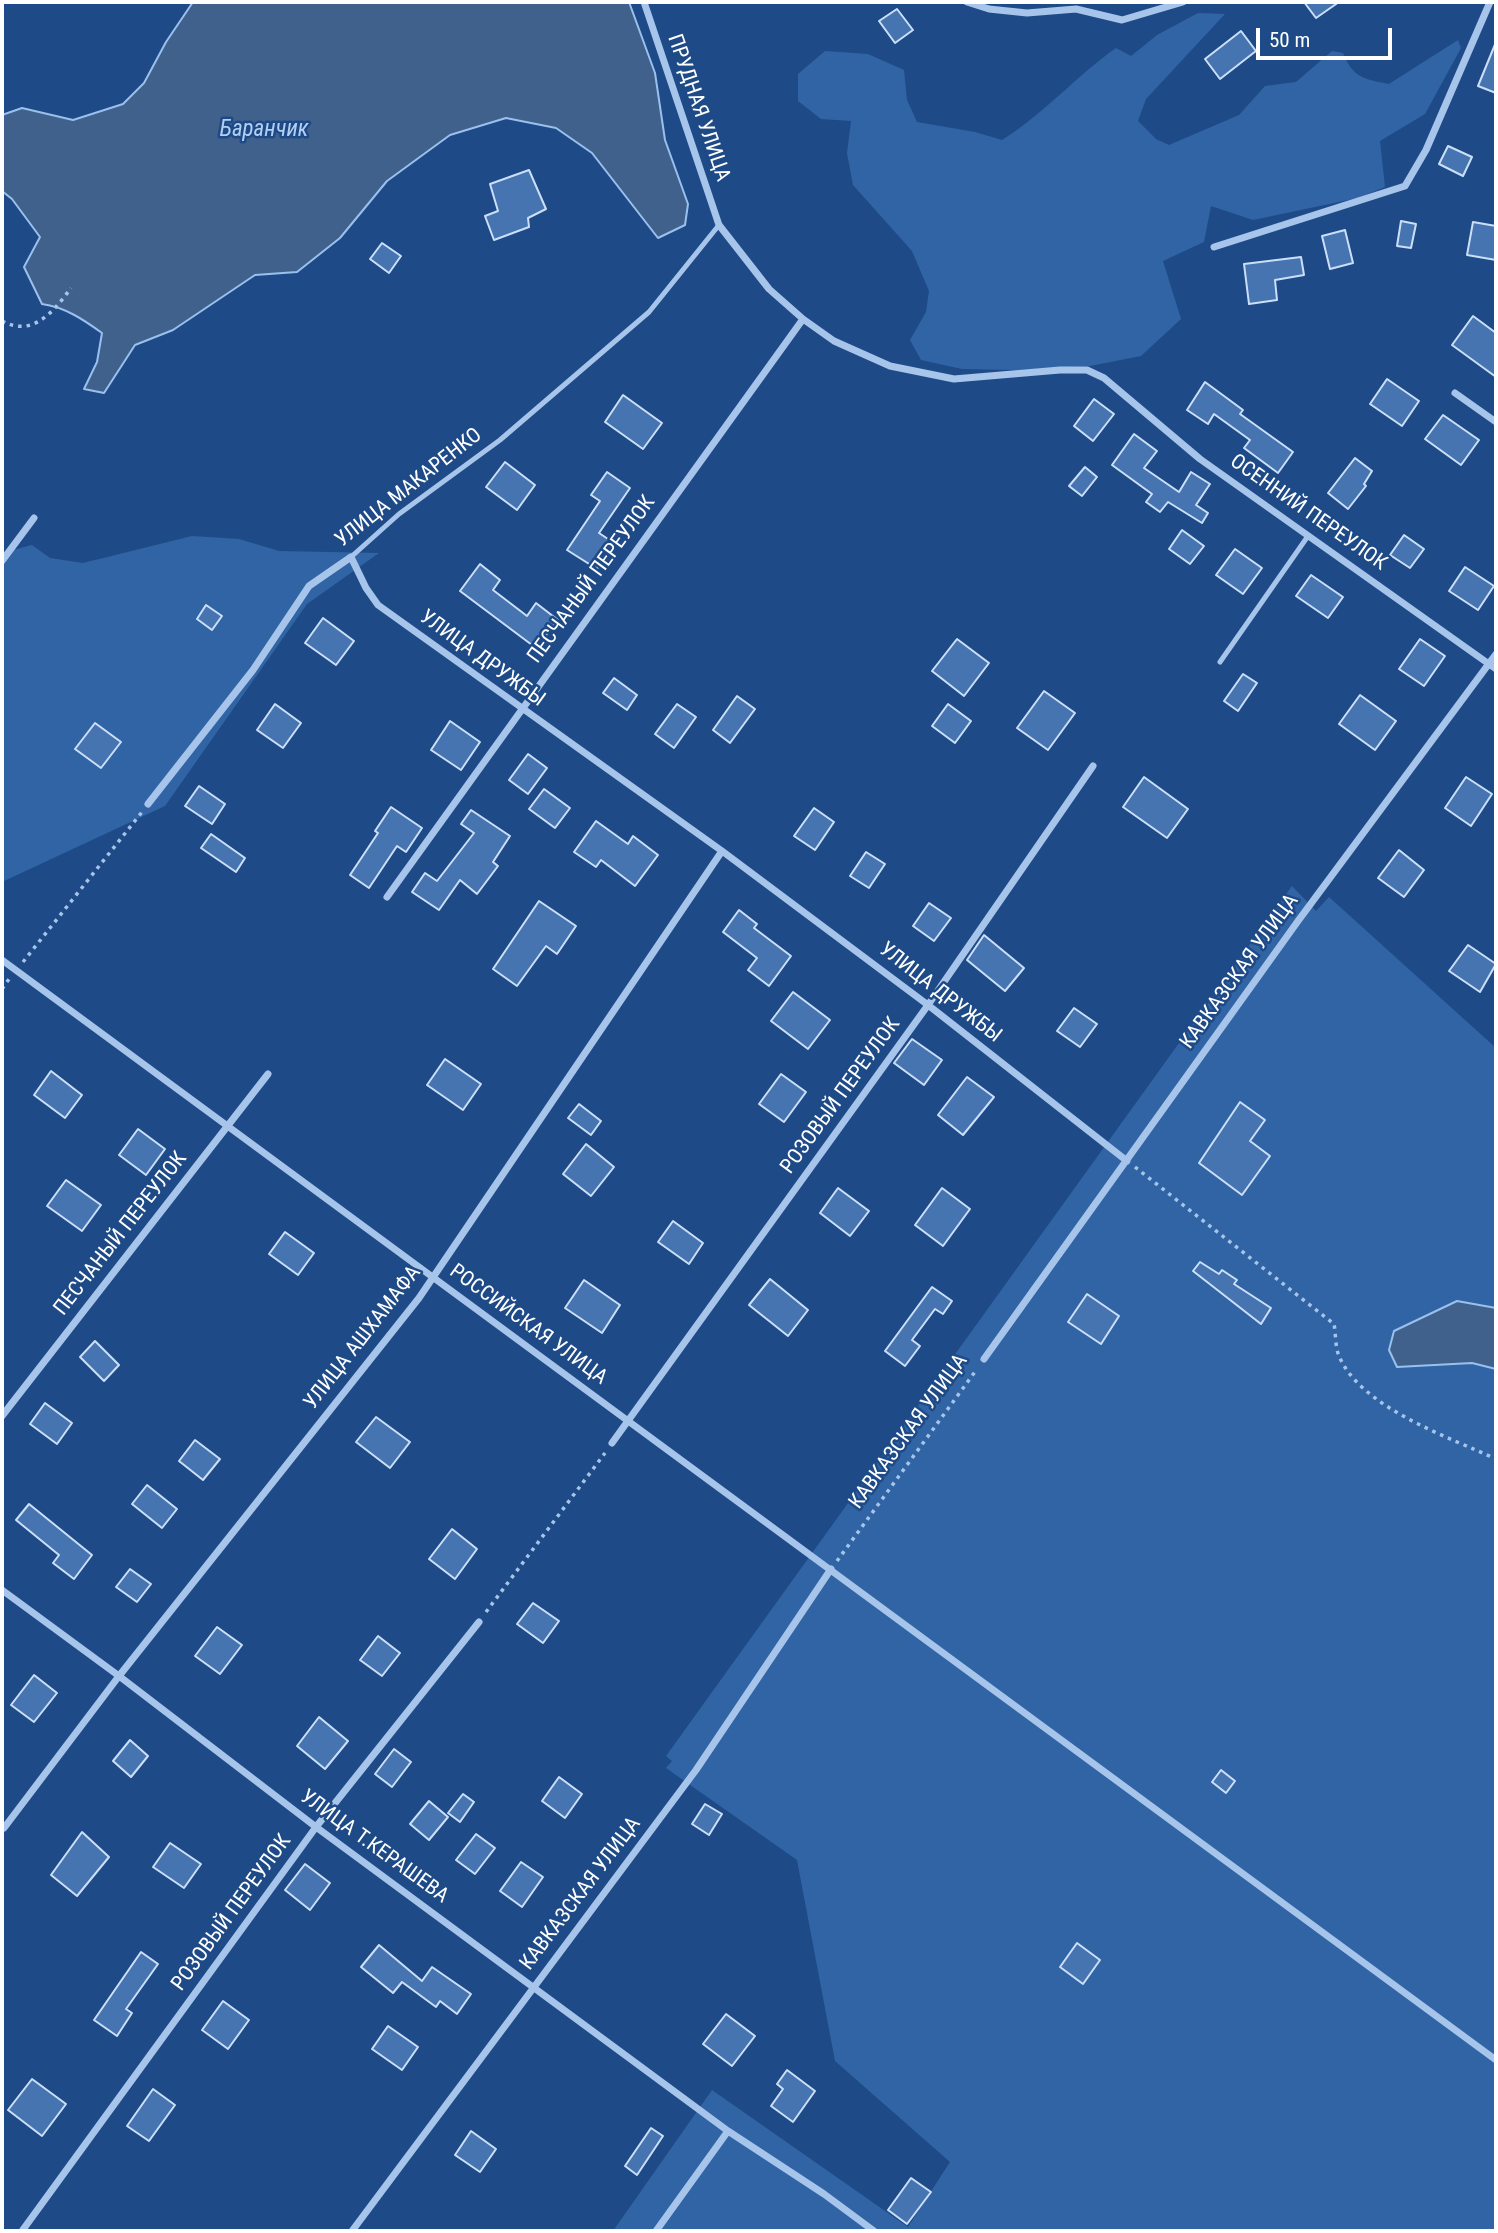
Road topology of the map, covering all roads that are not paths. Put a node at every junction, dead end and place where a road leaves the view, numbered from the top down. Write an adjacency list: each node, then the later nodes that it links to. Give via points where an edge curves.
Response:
1 (644, 2): 5 (street, ПРУДНАЯ УЛИЦА)
2 (967, 2): 3 (street, via 1027,13 1076,9 1122,20)
3 (1183, 2)
4 (1490, 2): 6 (street, via 1426,150 1405,187)
5 (719, 225): 7 (street, ПРУДНАЯ УЛИЦА, via 769,289); 13 (lane, УЛИЦА МАКАРЕНКО, via 649,312 500,440 399,514)
6 (1214, 247)
7 (803, 319): 8 (street, ПРУДНАЯ УЛИЦА, via 834,341 890,366 954,379 1060,370 1087,370); 19 (street, ПЕСЧАНЫЙ ПЕРЕУЛОК)
8 (1104, 378): 12 (street, ОСЕННИЙ ПЕРЕУЛОК, via 1200,459)
9 (1455, 393): 10 (street)
10 (1496, 422)
11 (34, 518): 14 (street)
12 (1308, 536): 16 (lane); 17 (street, ОСЕННИЙ ПЕРЕУЛОК)
13 (351, 557): 19 (street, УЛИЦА ДРУЖБЫ, via 378,605); 21 (street, УЛИЦА МАКАРЕНКО, via 309,586 253,670)
14 (2, 561)
15 (1496, 654): 17 (street, КАВКАЗCКАЯ УЛИЦА)
16 (1220, 662)
17 (1488, 663): 18 (street, ОСЕННИЙ ПЕРЕУЛОК); 28 (street, КАВКАЗCКАЯ УЛИЦА)
18 (1496, 669)
19 (522, 710): 22 (street, УЛИЦА ДРУЖБЫ); 23 (street, ПЕСЧАНЫЙ ПЕРЕУЛОК)
20 (1093, 766): 25 (street, РОЗОВЫЙ ПЕРЕУЛОК)
21 (148, 804)
22 (722, 850): 25 (street, УЛИЦА ДРУЖБЫ); 29 (street, УЛИЦА АШХАМАФА)
23 (387, 897)
24 (2, 960): 27 (street, РОССИЙСКАЯ УЛИЦА)
25 (928, 1005): 28 (street, УЛИЦА ДРУЖБЫ); 32 (street, РОЗОВЫЙ ПЕРЕУЛОК)
26 (268, 1074): 27 (street, ПЕСЧАНЫЙ ПЕРЕУЛОК)
27 (228, 1126): 29 (street, РОССИЙСКАЯ УЛИЦА); 31 (street, ПЕСЧАНЫЙ ПЕРЕУЛОК)
28 (1127, 1161): 30 (street, КАВКАЗCКАЯ УЛИЦА)
29 (433, 1277): 32 (street, РОССИЙСКАЯ УЛИЦА); 37 (street, УЛИЦА АШХАМАФА)
30 (984, 1359)
31 (2, 1416)
32 (629, 1420): 33 (street, РОЗОВЫЙ ПЕРЕУЛОК); 34 (street, РОССИЙСКАЯ УЛИЦА)
33 (612, 1443)
34 (831, 1569): 40 (street, КАВКАЗCКАЯ УЛИЦА, via 696,1770); 41 (street, РОССИЙСКАЯ УЛИЦА)
35 (2, 1590): 37 (street, УЛИЦА Т.КЕРАШЕВА)
36 (479, 1622): 38 (street, РОЗОВЫЙ ПЕРЕУЛОК)
37 (119, 1676): 38 (street, УЛИЦА Т.КЕРАШЕВА); 39 (street, УЛИЦА АШХАМАФА)
38 (316, 1827): 40 (street, УЛИЦА Т.КЕРАШЕВА); 43 (street, РОЗОВЫЙ ПЕРЕУЛОК)
39 (4, 1828)
40 (535, 1986): 42 (street, УЛИЦА Т.КЕРАШЕВА); 44 (street, КАВКАЗCКАЯ УЛИЦА)
41 (1496, 2060)
42 (728, 2131): 45 (street); 46 (street, УЛИЦА Т.КЕРАШЕВА)
43 (22, 2231)
44 (352, 2231)
45 (656, 2231)
46 (874, 2231)

